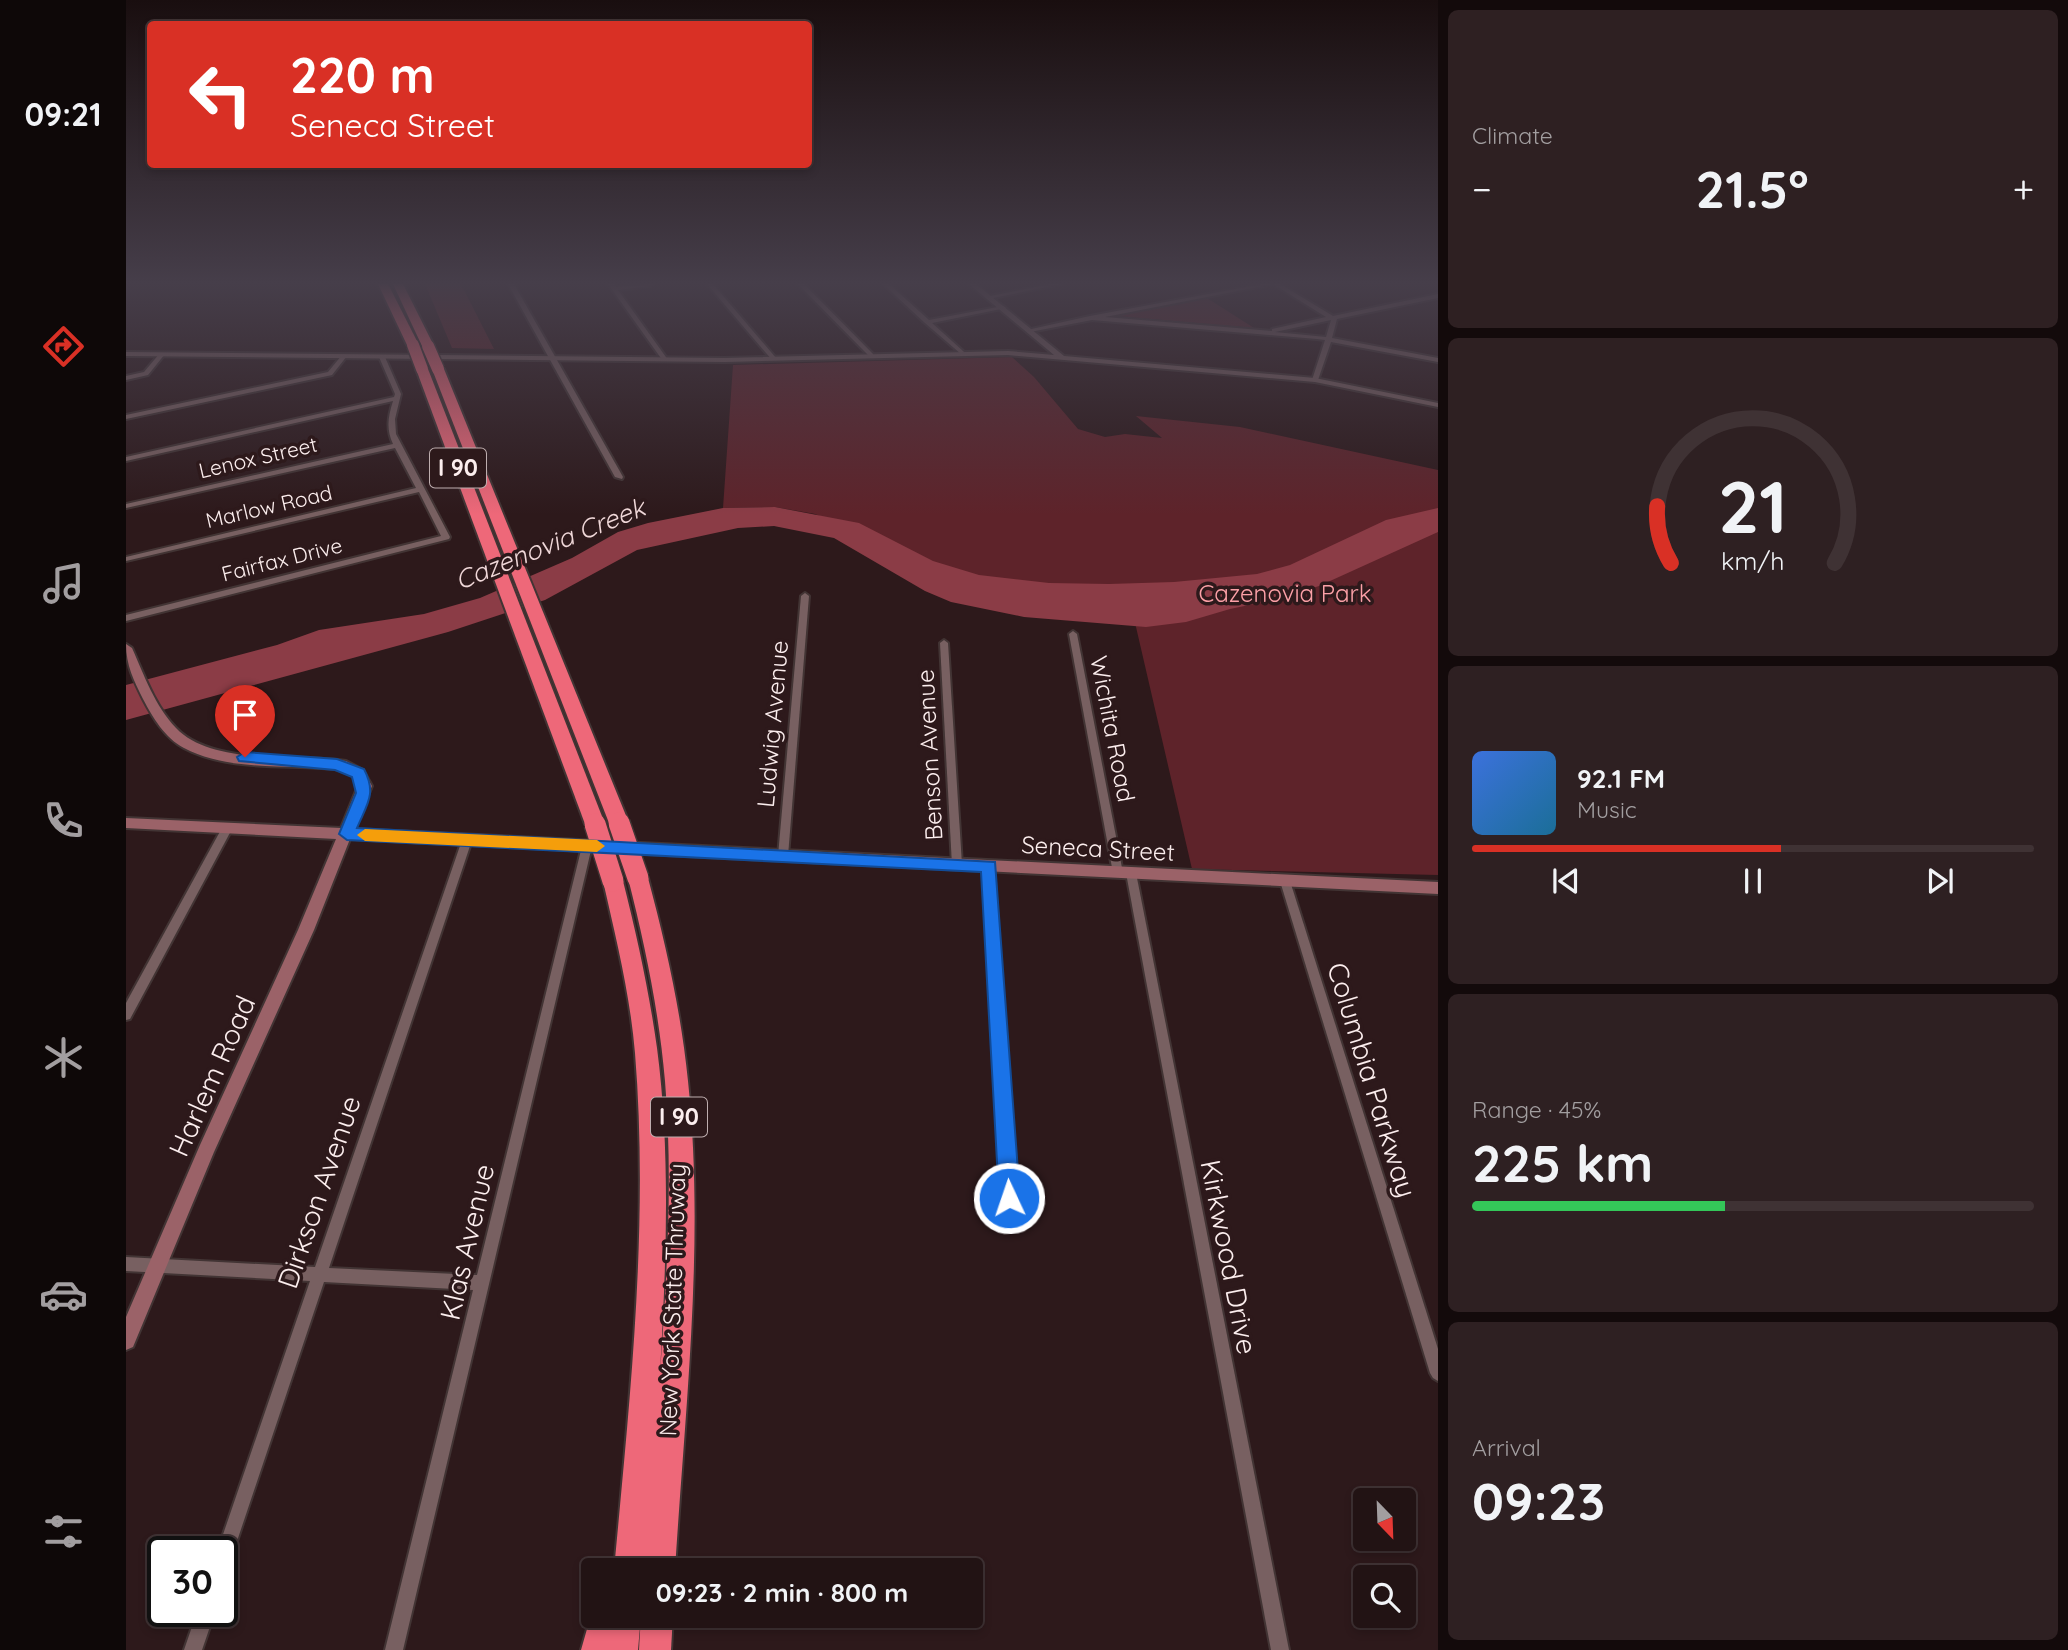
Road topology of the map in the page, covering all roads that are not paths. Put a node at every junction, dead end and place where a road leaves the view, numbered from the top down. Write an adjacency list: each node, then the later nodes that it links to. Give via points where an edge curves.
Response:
1 (156, 361): 9 (street, via 146,374)
2 (340, 361): 13 (street, via 330,374)
3 (384, 361): 11 (street)
4 (419, 361): 22 (highway, New York State Thruway / I 90, bridge, via 495,567)
5 (438, 361): 19 (highway, New York State Thruway / I 90)
6 (556, 361): 16 (street)
7 (1105, 361): 10 (street)
8 (1321, 361): 10 (street)
9 (126, 378)
10 (1315, 380): 12 (street)
11 (398, 398): 14 (street, via 390,428); 15 (street)
12 (1438, 405)
13 (126, 417)
14 (397, 445): 17 (street); 18 (street, Lenox Street)
15 (126, 459)
16 (619, 477)
17 (421, 489): 20 (street, Marlow Road); 23 (street, Fairfax Drive, via 446,537)
18 (126, 506)
19 (512, 556): 22 (highway, New York State Thruway / I 90)
20 (126, 559)
21 (804, 596): 32 (street, Ludwig Avenue)
22 (525, 616): 46 (highway, New York State Thruway / I 90, bridge, via 632,943 648,1063 652,1204 647,1354); 50 (highway, New York State Thruway / I 90, bridge, via 619,823 656,943 679,1111 681,1231)
23 (126, 618)
24 (1073, 634): 35 (street, Wichita Road)
25 (944, 643): 33 (street, Benson Avenue)
26 (126, 648): 29 (main road, Harlem Road, via 162,718 186,743 212,752 353,769 363,779 364,793)
27 (126, 823): 28 (main road, Seneca Street)
28 (227, 829): 29 (main road, Seneca Street); 38 (street)
29 (347, 834): 30 (main road, Seneca Street); 41 (main road, Harlem Road)
30 (467, 840): 31 (main road, Seneca Street); 42 (street, Dirkson Avenue)
31 (587, 846): 32 (main road, Seneca Street); 43 (street, Klas Avenue)
32 (783, 856): 33 (main road, Seneca Street)
33 (957, 864): 34 (main road, Seneca Street)
34 (989, 866): 35 (main road, Seneca Street); 39 (street)
35 (1124, 873): 36 (main road, Seneca Street); 60 (street, Kirkwood Drive)
36 (1285, 881): 37 (main road, Seneca Street); 45 (street, Columbia Parkway)
37 (1438, 888)
38 (126, 1015)
39 (1009, 1198)
40 (126, 1264): 41 (street)
41 (158, 1266): 42 (street); 44 (main road, Harlem Road)
42 (318, 1276): 43 (street); 47 (street, Dirkson Avenue)
43 (483, 1283): 56 (street, Klas Avenue)
44 (126, 1339)
45 (1438, 1373)
46 (635, 1499): 48 (highway); 49 (highway, New York State Thruway / I 90)
47 (231, 1536)
48 (620, 1558)
49 (630, 1558)
50 (660, 1558)
51 (201, 1627): 55 (street)
52 (603, 1628): 57 (highway)
53 (624, 1628): 58 (highway)
54 (656, 1628): 59 (highway)
55 (193, 1650)
56 (394, 1650)
57 (597, 1650)
58 (622, 1650)
59 (655, 1650)
60 (1280, 1650)

